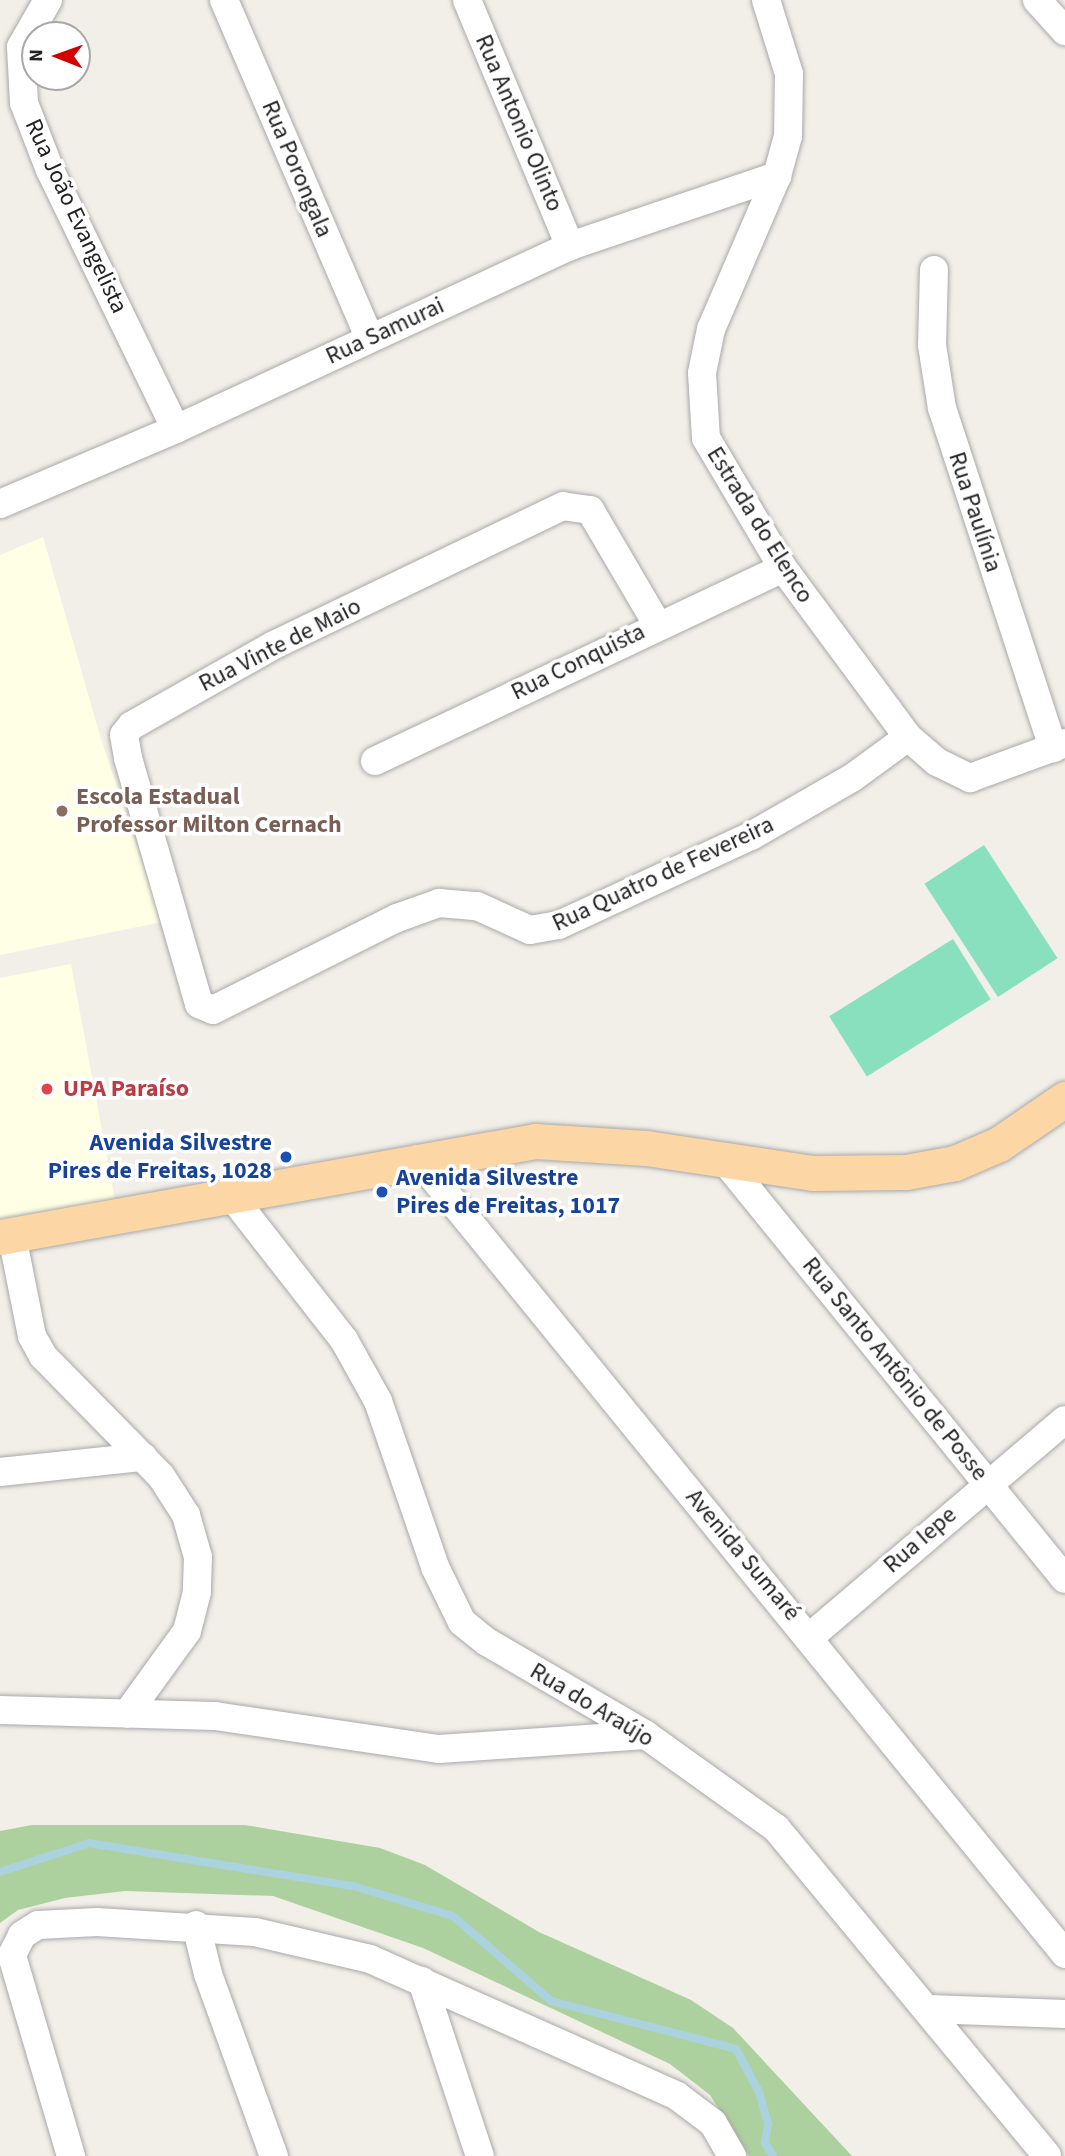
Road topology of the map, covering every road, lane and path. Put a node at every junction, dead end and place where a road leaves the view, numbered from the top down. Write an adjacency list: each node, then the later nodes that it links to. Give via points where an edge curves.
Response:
1 (48, 0): 11 (street, Rua João Evangelista, via 21,47 24,103 50,170)
2 (224, 0): 10 (street, Rua Porongala)
3 (467, 0): 8 (street, Rua Antonio Olinto)
4 (766, 0): 7 (street, Estrada do Elenco, via 789,74 788,136)
5 (1037, 0): 6 (street)
6 (1065, 31)
7 (776, 176): 8 (street, Rua Samurai); 13 (street, Estrada do Elenco, via 721,298 702,373 701,406 715,460)
8 (570, 246): 10 (street, Rua Samurai)
9 (934, 270): 16 (street, Rua Paulínia, via 932,345 942,408)
10 (369, 337): 11 (street, Rua Samurai)
11 (176, 429): 12 (street, Rua Samurai)
12 (0, 504)
13 (783, 568): 14 (street, Rua Conquista); 15 (street, Estrada do Elenco)
14 (656, 624): 17 (street, Rua Conquista); 18 (street, Rua Vinte de Maio, via 590,510 563,506 274,645 131,726 124,735 128,758 192,983 199,1003)
15 (908, 737): 16 (street, Estrada do Elenco, via 937,762 970,778); 18 (street, Rua Quatro de Fevereira, via 852,778 751,836 559,925 530,930 461,903 424,907)
16 (1059, 745)
17 (375, 761)
18 (213, 1010)
19 (1065, 1099): 21 (main road, via 999,1144 955,1163 906,1172 813,1173)
20 (418, 1159): 21 (main road, via 535,1141 588,1142); 22 (main road); 29 (street, Avenida Sumaré)
21 (724, 1160): 27 (street, Rua Santo Antônio de Posse)
22 (230, 1194): 23 (main road); 32 (street, Rua do Araújo, via 344,1340 378,1401 435,1567 462,1622 486,1642)
23 (6, 1237): 25 (street, via 32,1336 43,1356)
24 (1065, 1420): 27 (street, Rua Iepe)
25 (143, 1457): 26 (street); 31 (street, via 186,1516 198,1557 197,1592 187,1631)
26 (0, 1472)
27 (987, 1482): 28 (street, Rua Santo Antônio de Posse); 29 (street, Rua Iepe)
28 (1065, 1579)
29 (811, 1636): 34 (street, Avenida Sumaré)
30 (0, 1710): 31 (street)
31 (127, 1714): 32 (street, via 284,1722 439,1749)
32 (646, 1735): 36 (street, Rua do Araújo, via 776,1828)
33 (196, 1925): 35 (street, via 313,1944 370,1959); 38 (street, via 47,1924 29,1929 17,1941 12,1955); 39 (street, via 208,1973)
34 (1065, 1954)
35 (422, 1982): 40 (street); 41 (street, via 677,2096 713,2123)
36 (929, 2009): 37 (street); 42 (street, Rua do Araújo)
37 (1065, 2014)
38 (71, 2156)
39 (274, 2156)
40 (481, 2156)
41 (732, 2156)
42 (1047, 2156)

